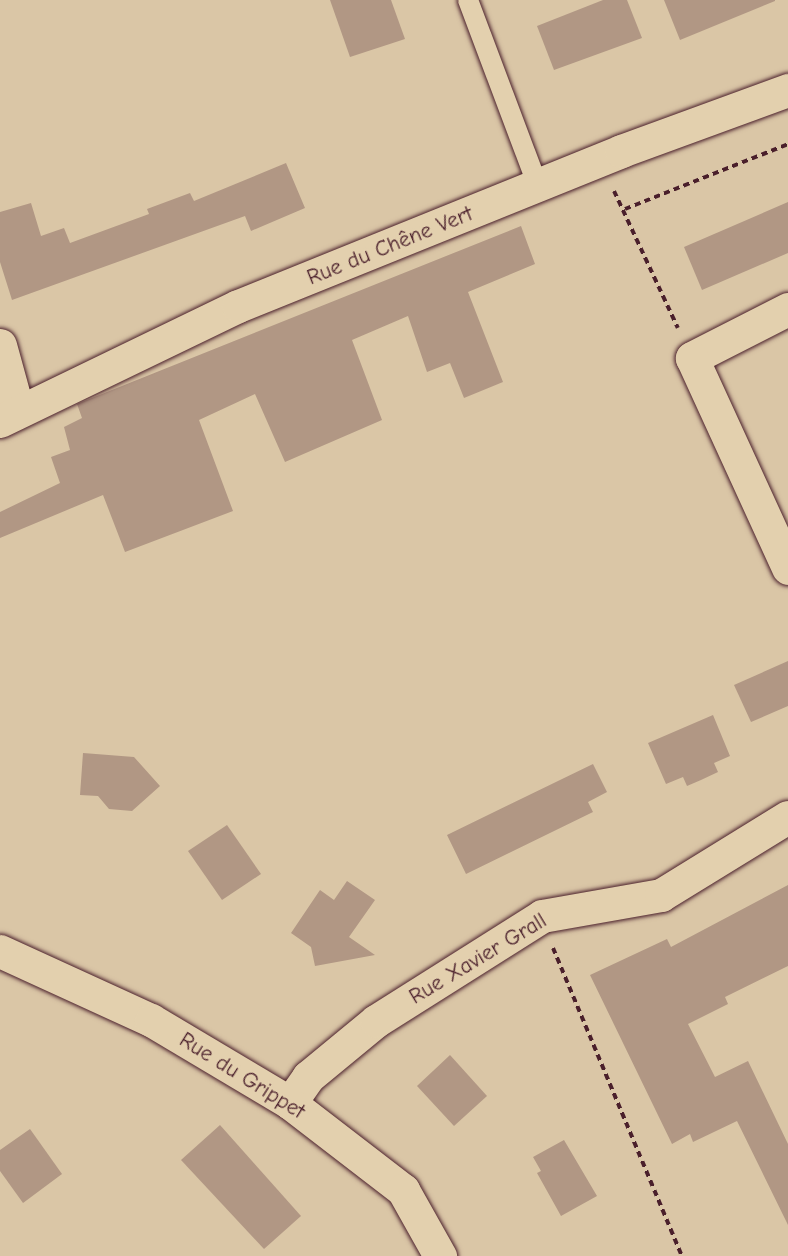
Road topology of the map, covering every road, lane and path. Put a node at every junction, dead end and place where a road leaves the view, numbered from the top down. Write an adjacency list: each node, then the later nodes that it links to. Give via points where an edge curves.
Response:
1 (468, 0): 5 (lane)
2 (788, 90): 4 (street, Rue du Chêne Vert)
3 (788, 144): 6 (path)
4 (604, 158): 5 (street, Rue du Chêne Vert); 6 (path)
5 (538, 186): 10 (street, Rue du Chêne Vert, via 238,306)
6 (625, 209): 9 (path)
7 (788, 309): 9 (street, via 692,358)
8 (0, 345): 10 (street)
9 (698, 374): 11 (street)
10 (9, 416)
11 (788, 568)
12 (788, 817): 13 (street, Rue Xavier Grall, via 662,895)
13 (542, 916): 15 (street, Rue Xavier Grall, via 376,1022 308,1077); 17 (path, via 562,975)
14 (0, 951): 15 (street, Rue du Grippet, via 151,1020)
15 (290, 1103): 16 (street, Rue du Grippet, via 403,1190)
16 (440, 1256)
17 (682, 1256)

